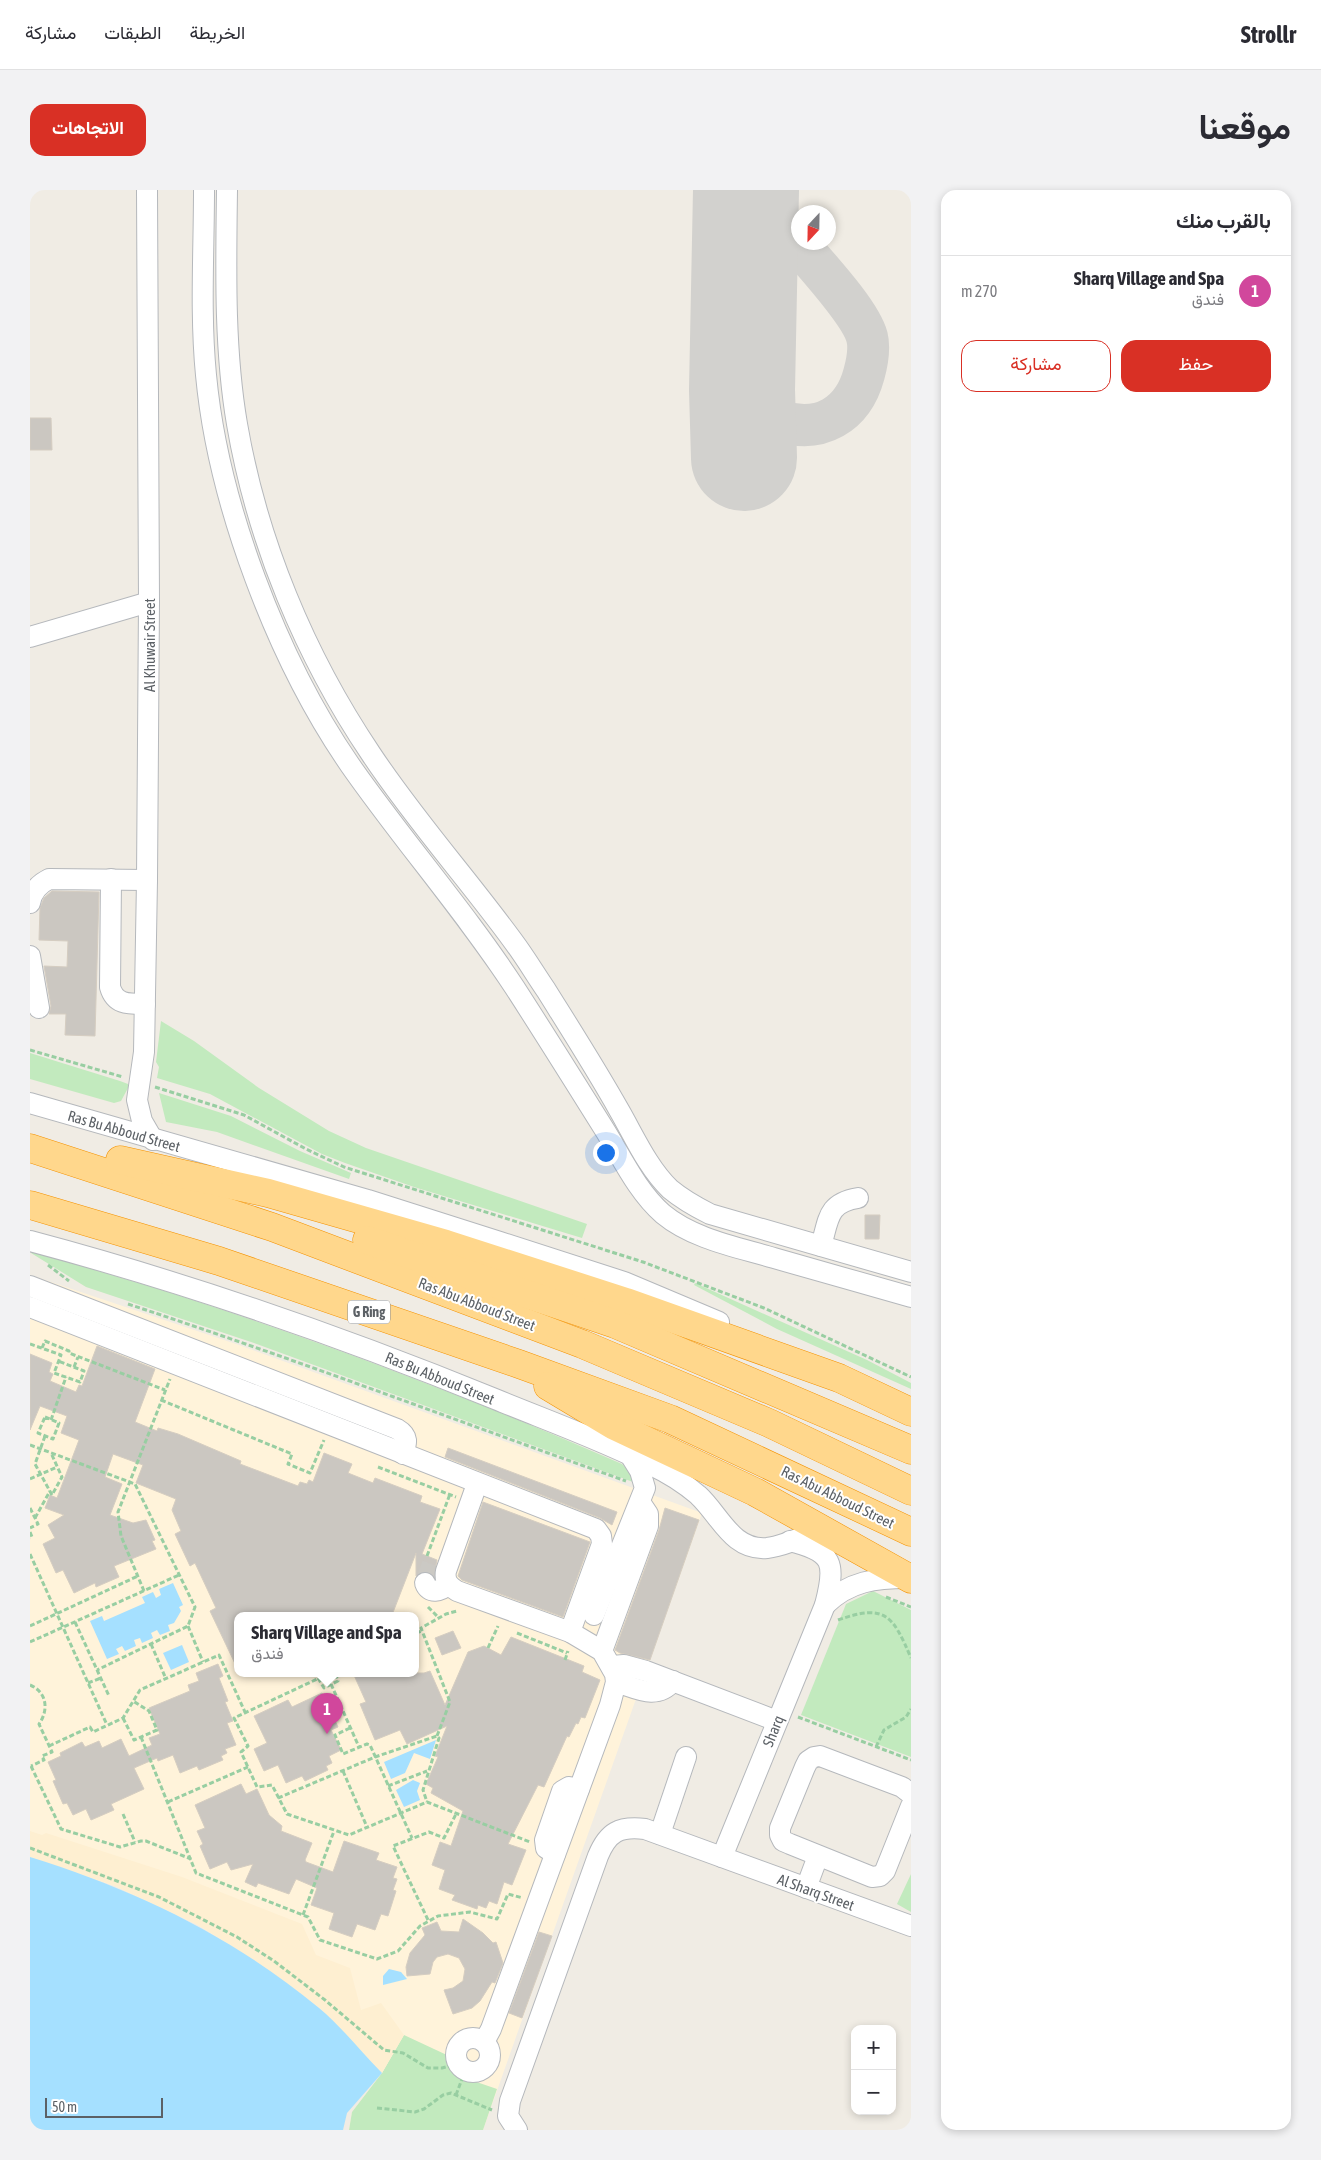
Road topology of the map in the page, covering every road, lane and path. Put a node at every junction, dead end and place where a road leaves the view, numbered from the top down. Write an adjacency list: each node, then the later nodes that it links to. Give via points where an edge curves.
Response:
1 (147, 190): 4 (street, Al Khuwair Street)
2 (204, 190): 29 (street, via 206,372 224,475 245,546 275,627 340,749 513,985 621,1159 663,1214 686,1229 722,1243)
3 (227, 190): 23 (street, via 229,349 244,463 285,592 341,707 400,795 515,943 585,1051 653,1169 669,1188 710,1214)
4 (150, 602): 5 (street); 7 (street, Al Khuwair Street)
5 (30, 638)
6 (111, 879): 7 (street); 8 (street, via 49,879 38,885); 10 (street, via 110,988 116,1000)
7 (147, 880): 10 (street, Al Khuwair Street)
8 (30, 903)
9 (30, 956): 11 (street)
10 (145, 1004): 13 (street, Al Khuwair Street)
11 (39, 1008)
12 (30, 1050): 13 (path)
13 (139, 1091): 15 (street, via 124,1115); 16 (street, Al Khuwair Street, via 142,1121); 41 (path, via 244,1116 344,1167 643,1262 764,1308)
14 (30, 1103): 15 (street, Ras Bu Abboud Street)
15 (109, 1127): 16 (street, Ras Bu Abboud Street)
16 (153, 1140): 42 (street, Ras Bu Abboud Street, via 368,1200 624,1282)
17 (40, 1151): 18 (highway, via 99,1154); 63 (highway, Ras Abu Abboud Street, via 272,1227 582,1344 769,1423)
18 (133, 1163): 42 (highway, via 268,1193 446,1244 626,1302); 51 (highway, via 615,1324)
19 (858, 1198): 23 (street, via 844,1200 834,1208)
20 (30, 1205): 24 (highway, Ras Abu Abboud Street / G Ring)
21 (30, 1224): 24 (highway)
22 (30, 1240): 54 (street, Ras Bu Abboud Street, via 118,1264 351,1343)
23 (821, 1246): 26 (street)
24 (219, 1260): 38 (highway, Ras Abu Abboud Street / G Ring)
25 (41, 1261): 27 (path)
26 (911, 1272)
27 (70, 1282)
28 (30, 1286): 33 (street)
29 (911, 1297)
30 (123, 1302): 65 (path, via 270,1352)
31 (30, 1307): 37 (street)
32 (30, 1344): 34 (path)
33 (182, 1346): 37 (street); 53 (street, via 397,1429 407,1441)
34 (42, 1348): 35 (path, via 45,1341); 36 (path, via 61,1355)
35 (78, 1357): 39 (path); 43 (path)
36 (58, 1361): 39 (path); 40 (path, via 54,1372)
37 (175, 1364): 43 (path); 47 (street)
38 (519, 1364): 70 (highway, via 613,1425 755,1492); 72 (highway, Ras Abu Abboud Street, via 670,1419)
39 (74, 1367): 40 (path, via 84,1371 80,1382)
40 (66, 1377): 46 (path)
41 (911, 1377)
42 (839, 1378): 45 (highway)
43 (165, 1390): 44 (path)
44 (161, 1400): 47 (path, via 292,1454 288,1464 310,1472); 59 (path)
45 (911, 1412)
46 (51, 1420): 48 (path, via 45,1417 38,1433); 48 (path, via 59,1423 53,1439)
47 (329, 1426): 53 (street)
48 (45, 1436): 50 (path)
49 (30, 1444): 50 (path)
50 (40, 1448): 52 (path); 57 (path, via 35,1464)
51 (911, 1450)
52 (51, 1452): 56 (path); 59 (path)
53 (402, 1454): 60 (street)
54 (630, 1455): 61 (street, Ras Bu Abboud Street); 65 (street, via 640,1471)
55 (378, 1466): 64 (path)
56 (57, 1467): 57 (path); 62 (path, via 62,1476 52,1495)
57 (41, 1474): 58 (path); 62 (path)
58 (30, 1479)
59 (129, 1482): 77 (path, via 135,1484); 78 (path, via 118,1521)
60 (477, 1484): 66 (street); 96 (street, via 596,1529 601,1536 602,1544)
61 (685, 1484): 65 (street, via 665,1483); 74 (street, Ras Bu Abboud Street, via 730,1534 747,1546 768,1548)
62 (50, 1491): 68 (path)
63 (911, 1491)
64 (450, 1494): 66 (path); 76 (path)
65 (643, 1495): 86 (street); 104 (street, via 648,1526)
66 (471, 1502): 76 (street)
67 (30, 1508): 68 (path)
68 (32, 1516): 69 (path, via 38,1524)
69 (30, 1528)
70 (820, 1530): 74 (street, Ras Bu Abboud Street); 79 (highway)
71 (30, 1532): 73 (path)
72 (911, 1532)
73 (30, 1538)
74 (790, 1541): 84 (street, Sharq, via 812,1547 829,1562 832,1573)
75 (30, 1554): 85 (path)
76 (437, 1557): 81 (street)
77 (179, 1575): 82 (path); 90 (path, via 195,1608)
78 (138, 1576): 82 (path); 85 (path)
79 (910, 1578): 84 (street, Sharq, via 882,1578 856,1584 845,1589)
80 (425, 1583): 81 (street, via 434,1591)
81 (448, 1585): 96 (street)
82 (144, 1591): 87 (path)
83 (462, 1612): 94 (path, via 446,1614 422,1626)
84 (823, 1612): 102 (path, via 833,1622 864,1612 886,1617 896,1627); 117 (street, Sharq)
85 (57, 1613): 89 (path); 92 (path)
86 (594, 1615)
87 (75, 1622): 92 (path); 105 (path)
88 (489, 1622): 91 (path)
89 (30, 1626)
90 (188, 1626): 99 (path); 103 (path)
91 (498, 1626): 93 (path); 100 (path)
92 (63, 1628): 98 (path); 110 (path)
93 (507, 1629)
94 (422, 1631): 95 (path); 121 (path, via 450,1702)
95 (419, 1632)
96 (570, 1632): 104 (street)
97 (516, 1633): 101 (path)
98 (30, 1642)
99 (151, 1644): 105 (path); 109 (path)
100 (488, 1648)
101 (567, 1653)
102 (911, 1658)
103 (203, 1662): 109 (path); 116 (path, via 219,1655)
104 (610, 1666): 117 (street, via 630,1666); 148 (street, via 610,1705 579,1789)
105 (97, 1670): 107 (path)
106 (336, 1677): 111 (path, via 338,1680)
107 (101, 1678): 110 (path); 113 (path)
108 (318, 1678): 111 (path, via 323,1688); 116 (path)
109 (166, 1679): 114 (path, via 140,1690)
110 (88, 1683): 119 (path)
111 (331, 1684): 120 (path)
112 (30, 1685): 123 (path, via 39,1690 46,1703 46,1711 39,1724)
113 (109, 1696)
114 (133, 1701): 118 (path); 122 (path, via 149,1711 157,1730)
115 (911, 1708): 124 (path, via 906,1717 884,1730)
116 (245, 1712): 130 (path, via 234,1718 248,1746 240,1752)
117 (779, 1716): 124 (path); 150 (street, Sharq)
118 (123, 1718): 119 (path); 122 (path, via 134,1740)
119 (107, 1725): 123 (path, via 92,1732 90,1727)
120 (350, 1728): 125 (path); 125 (path, via 335,1735 343,1754)
121 (437, 1736): 126 (path); 132 (path)
122 (141, 1737): 136 (path)
123 (49, 1746): 129 (path, via 52,1752)
124 (876, 1747): 128 (path)
125 (359, 1748): 126 (path, via 368,1744)
126 (375, 1757): 131 (path); 133 (path)
127 (686, 1757): 144 (street)
128 (911, 1760)
129 (31, 1766): 146 (path, via 61,1830 120,1847)
130 (248, 1766): 135 (path, via 257,1787 271,1784); 136 (path)
131 (343, 1770): 135 (path); 142 (path)
132 (428, 1770): 133 (path); 137 (path, via 423,1790)
133 (388, 1786): 139 (path)
134 (911, 1794): 149 (street, via 902,1787 820,1756 814,1757 805,1767 780,1835 784,1841)
135 (278, 1798): 143 (path, via 288,1814)
136 (168, 1802): 151 (path)
137 (427, 1802): 139 (path); 141 (path)
138 (911, 1806): 149 (street, via 885,1871 880,1876 872,1877)
139 (400, 1813): 142 (path); 145 (path)
140 (123, 1814): 146 (path)
141 (456, 1814): 145 (path, via 444,1838 429,1832); 148 (path)
142 (367, 1827): 143 (path, via 349,1836)
143 (334, 1831): 154 (path)
144 (660, 1834): 150 (street, Al Sharq Street); 161 (street, Al Sharq Street, via 630,1827 615,1832 604,1842 508,2108 511,2124)
145 (412, 1838): 155 (path, via 393,1848)
146 (135, 1842): 151 (path, via 146,1842)
147 (30, 1848): 157 (path, via 159,1897 238,1937 318,1994 384,2050 403,2053 428,2068)
148 (551, 1851): 153 (street)
149 (818, 1856): 152 (street)
150 (722, 1857): 152 (street, Al Sharq Street)
151 (192, 1859): 154 (path, via 198,1875)
152 (806, 1888): 156 (street, Al Sharq Street)
153 (537, 1904): 155 (path, via 508,1894 497,1919 458,1912); 157 (street, via 484,2042 490,2051 489,2062 476,2072)
154 (303, 1915): 155 (path, via 309,1918 320,1940 376,1960 398,1951)
155 (428, 1920)
156 (911, 1926)
157 (462, 2067): 158 (path)
158 (456, 2095): 159 (path, via 442,2095 415,2112); 160 (path)
159 (377, 2108)
160 (490, 2109)
161 (517, 2130)

